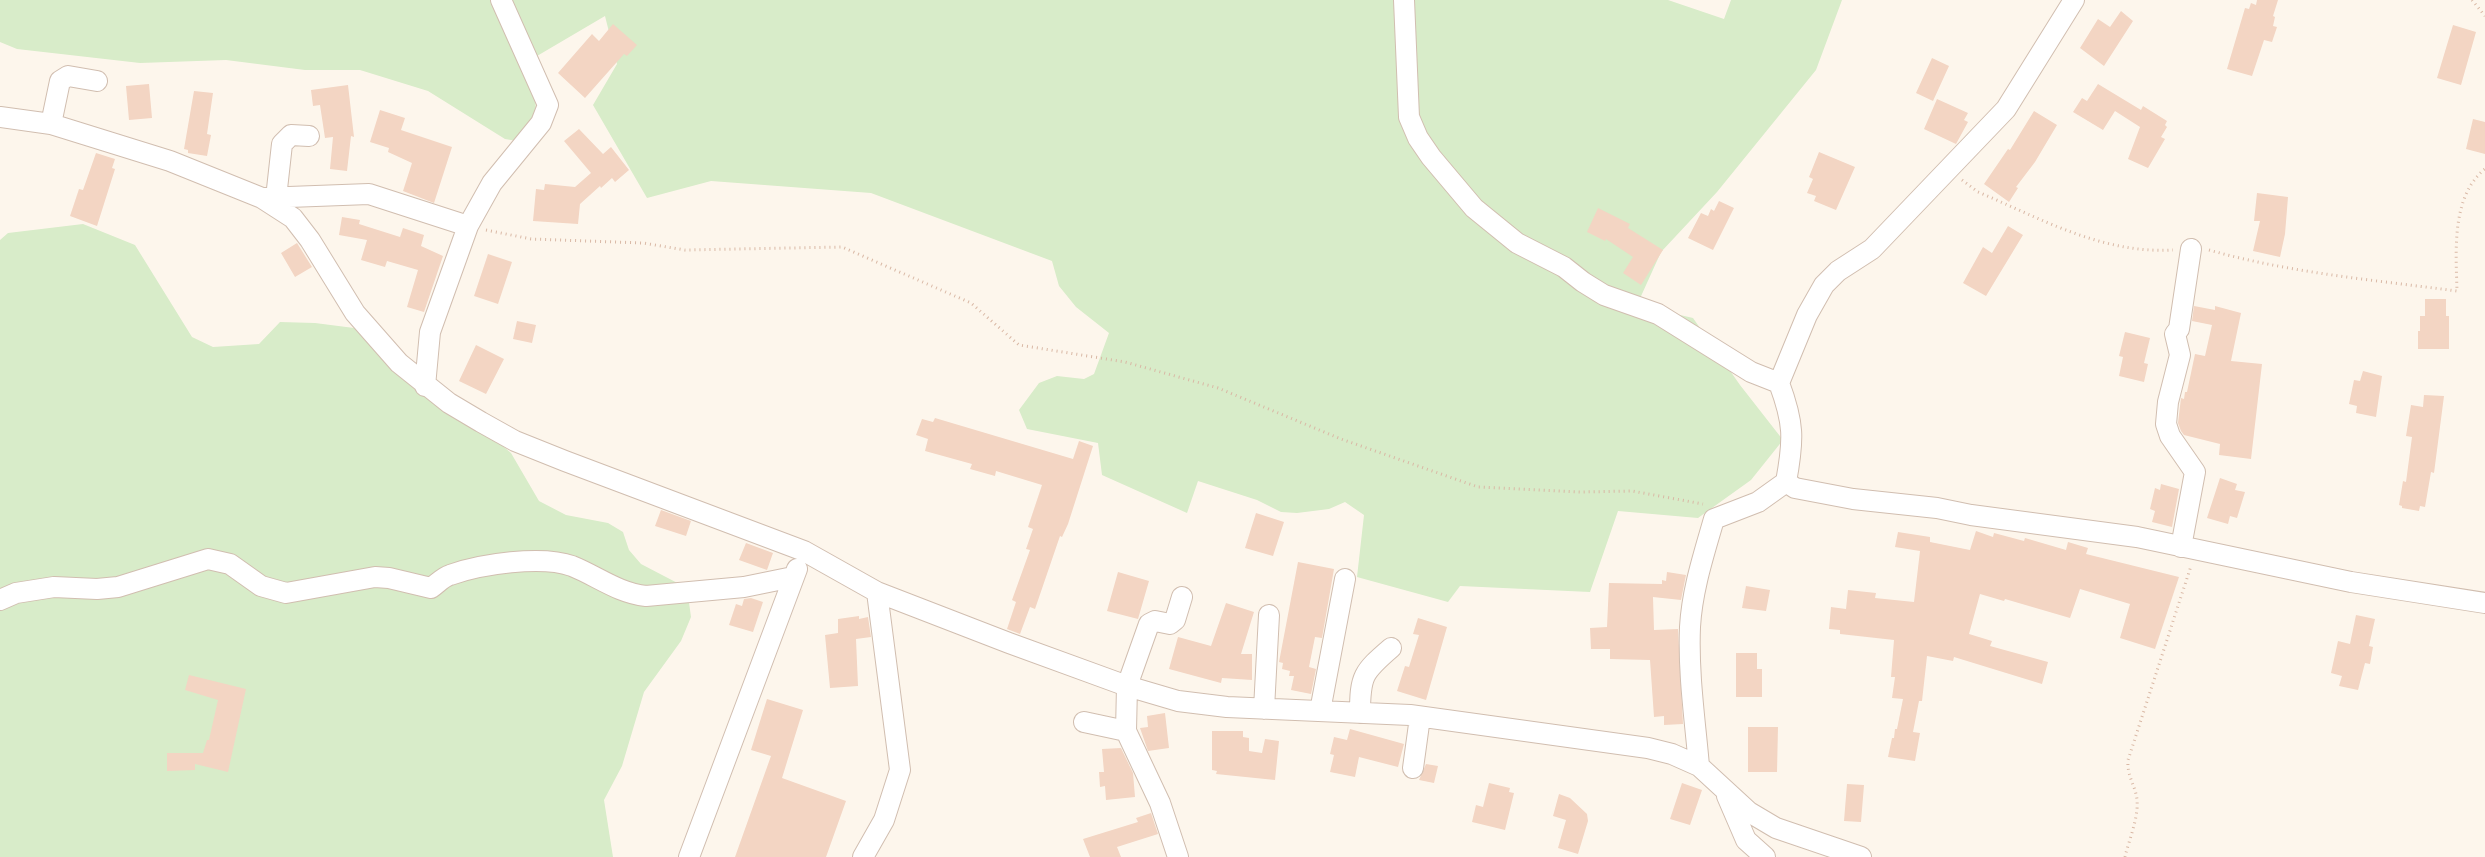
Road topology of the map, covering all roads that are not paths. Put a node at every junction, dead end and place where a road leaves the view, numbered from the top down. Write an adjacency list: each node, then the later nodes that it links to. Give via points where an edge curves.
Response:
1 (501, 0): 9 (street, via 548,105 541,123 492,183)
2 (1404, 0): 11 (street, via 1409,117 1430,157 1474,208 1517,243 1564,267 1596,291 1658,314 1751,372)
3 (2074, 0): 11 (street, via 2006,109 1872,249 1838,271 1824,285 1807,315)
4 (97, 81): 6 (street, via 68,76 60,81)
5 (0, 117): 6 (street)
6 (51, 124): 8 (street, via 170,161)
7 (309, 136): 8 (street, via 291,135 282,144)
8 (269, 198): 9 (street, via 369,194); 12 (street, via 293,218 355,313 399,363)
9 (468, 226): 12 (street, via 430,332)
10 (2191, 249): 14 (street, via 2179,329 2175,334 2180,356 2166,424 2170,436 2194,472)
11 (1778, 382): 13 (street, via 1790,411 1792,426)
12 (426, 386): 15 (street, via 448,403 515,440)
13 (1786, 482): 14 (street, via 1795,488 1853,499 1937,508); 31 (street, via 1758,502 1714,519 1697,579 1690,626)
14 (2181, 547): 21 (street, via 2352,582)
15 (804, 551): 16 (street); 18 (street)
16 (793, 578): 20 (street, via 744,587 646,596 631,594 570,566 535,562 476,568 448,576 432,588 375,577 286,593 261,586 230,564 208,559 118,588 54,587 16,593); 34 (street)
17 (1345, 579): 26 (street)
18 (877, 592): 24 (street); 35 (street, via 900,770 884,820)
19 (1182, 597): 24 (street, via 1175,620 1170,624 1155,621 1149,624)
20 (0, 600)
21 (2485, 603)
22 (1269, 615): 25 (street)
23 (1391, 648): 27 (street, via 1369,667 1360,687)
24 (1127, 686): 25 (street, via 1178,701); 30 (street)
25 (1264, 709): 26 (street)
26 (1320, 711): 27 (street)
27 (1360, 713): 28 (street)
28 (1420, 717): 31 (street, via 1648,748); 32 (street)
29 (1084, 722): 30 (street)
30 (1126, 731): 36 (street, via 1160,803)
31 (1699, 766): 33 (street)
32 (1413, 768)
33 (1725, 792): 37 (street, via 1746,840); 38 (street, via 1748,812 1776,828)
34 (690, 857)
35 (863, 857)
36 (1178, 857)
37 (1765, 857)
38 (1861, 857)

